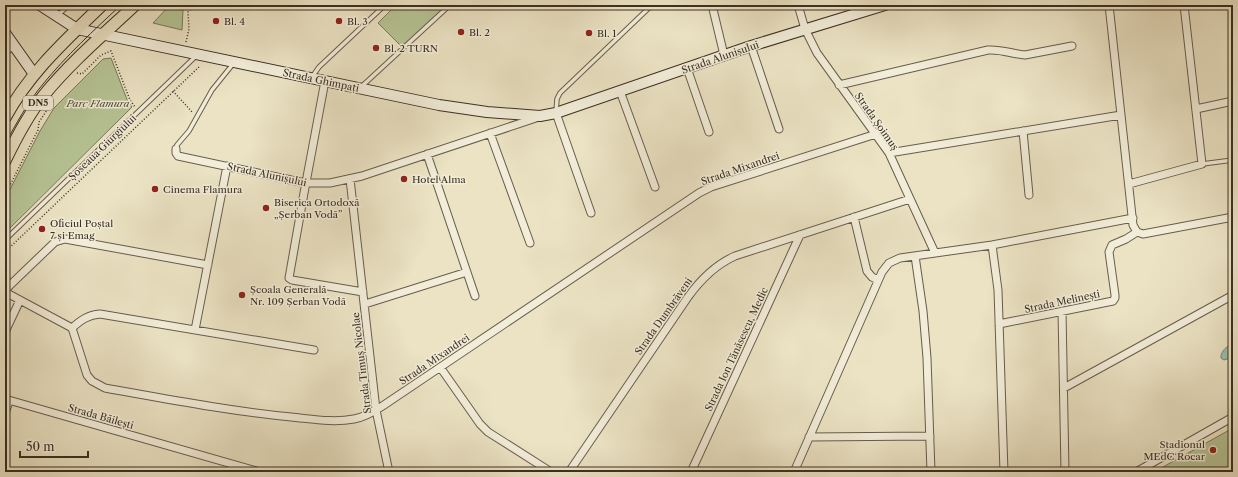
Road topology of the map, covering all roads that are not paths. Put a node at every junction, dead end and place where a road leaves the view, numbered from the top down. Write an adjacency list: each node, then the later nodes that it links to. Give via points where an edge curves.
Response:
1 (40, 5): 13 (street)
2 (69, 5): 13 (lane)
3 (102, 5): 14 (main road, DN5)
4 (135, 5): 17 (main road, DN5)
5 (385, 5): 27 (lane, via 320,67)
6 (450, 5): 30 (lane)
7 (652, 5): 34 (lane, via 560,93)
8 (712, 5): 23 (street)
9 (798, 5): 15 (street, Strada Șoimuș)
10 (885, 5): 15 (street, Strada Alunișului)
11 (1109, 5): 35 (street)
12 (1184, 5): 33 (street)
13 (58, 16): 14 (street)
14 (77, 29): 17 (street, Strada Ghimpați); 26 (main road, DN5)
15 (805, 29): 19 (street, Strada Alunișului); 29 (street, Strada Șoimuș, via 817,53)
16 (5, 33): 18 (street)
17 (104, 34): 22 (street, Strada Ghimpați); 47 (main road, DN5, via 44,95 23,126)
18 (13, 45): 21 (street); 26 (street)
19 (751, 46): 23 (street, Strada Alunișului); 38 (street)
20 (1072, 46): 29 (street, via 1025,55 1004,50 988,50)
21 (5, 52)
22 (199, 54): 24 (street, Strada Ghimpați); 62 (lane, Șoseaua Giurgiului)
23 (724, 55): 25 (street, Strada Alunișului)
24 (234, 62): 27 (street, Strada Ghimpați); 43 (lane, Strada Alunișului, via 212,90)
25 (687, 68): 31 (street, Strada Alunișului); 40 (street)
26 (34, 74): 37 (main road, DN5)
27 (312, 78): 28 (street, Strada Ghimpați)
28 (326, 81): 30 (street, Strada Ghimpați); 51 (street)
29 (840, 85): 42 (street, Strada Șoimuș)
30 (360, 88): 36 (street, Strada Ghimpați, via 466,109)
31 (620, 91): 34 (street, Strada Alunișului); 53 (street)
32 (1233, 101): 33 (street)
33 (1196, 109): 48 (street)
34 (556, 113): 36 (street, Strada Alunișului); 56 (street)
35 (1121, 115): 39 (street); 52 (street)
36 (540, 116): 41 (street, Strada Alunișului)
37 (5, 118)
38 (779, 129)
39 (1023, 131): 44 (street); 54 (street)
40 (709, 132)
41 (490, 133): 45 (street, Strada Alunișului); 63 (street)
42 (876, 134): 44 (street, Strada Șoimuș); 82 (street, Strada Mixandrei, via 699,193)
43 (176, 149): 49 (street, Strada Alunișului, via 178,156)
44 (889, 153): 55 (street, Strada Șoimuș)
45 (427, 154): 50 (street, Strada Alunișului); 68 (street)
46 (1233, 160): 48 (lane)
47 (5, 161)
48 (1202, 164): 52 (street)
49 (227, 166): 51 (street, Strada Alunișului); 67 (street)
50 (350, 179): 51 (street, Strada Alunișului, via 321,184); 71 (street, Strada Timuș Nicolae)
51 (305, 183): 71 (street, via 289,278)
52 (1129, 184): 59 (street)
53 (655, 187)
54 (1029, 195)
55 (910, 199): 58 (street, Strada Dumbrăveni); 65 (street, Strada Șoimuș)
56 (591, 213)
57 (1233, 216): 60 (street, Strada Melinești, via 1143,234)
58 (854, 217): 61 (street, Strada Dumbrăveni); 69 (street, via 867,271)
59 (1133, 218): 60 (street); 64 (street)
60 (1137, 232): 76 (street, Strada Melinești, via 1110,248 1116,295 1113,301)
61 (800, 235): 93 (street, Strada Dumbrăveni, via 728,259 704,277); 94 (street, Strada Ion Tănăsescu, Medic)
62 (5, 240)
63 (530, 243)
64 (992, 245): 65 (street); 77 (street, via 997,277)
65 (935, 253): 66 (street)
66 (915, 256): 69 (street, via 889,263); 88 (street, via 927,358)
67 (208, 265): 70 (street, via 64,239 55,242); 79 (street)
68 (467, 272): 73 (street); 75 (street)
69 (878, 280): 89 (street)
70 (5, 291): 74 (street)
71 (363, 292): 75 (street, Strada Timuș Nicolae)
72 (1233, 295): 83 (street)
73 (475, 296)
74 (20, 300): 78 (street); 80 (street)
75 (365, 304): 85 (street, Strada Timuș Nicolae)
76 (1062, 311): 77 (street, Strada Melinești); 83 (street)
77 (999, 324): 97 (street)
78 (72, 328): 79 (street, via 91,315 100,314); 85 (street, Strada Mixandrei, via 87,375 105,388 258,414 321,420 355,419)
79 (195, 330): 81 (street)
80 (5, 332)
81 (314, 350)
82 (440, 367): 85 (street, Strada Mixandrei); 92 (street, via 488,432)
83 (1064, 388): 98 (street)
84 (8, 400): 87 (lane); 90 (street, Strada Băilești)
85 (376, 410): 91 (street, Strada Timuș Nicolae)
86 (1233, 417): 99 (street)
87 (5, 419)
88 (930, 436): 89 (street); 96 (street)
89 (810, 437): 95 (street)
90 (260, 472)
91 (390, 472)
92 (552, 472)
93 (569, 472)
94 (691, 472)
95 (794, 472)
96 (932, 472)
97 (1004, 472)
98 (1065, 472)
99 (1136, 472)

